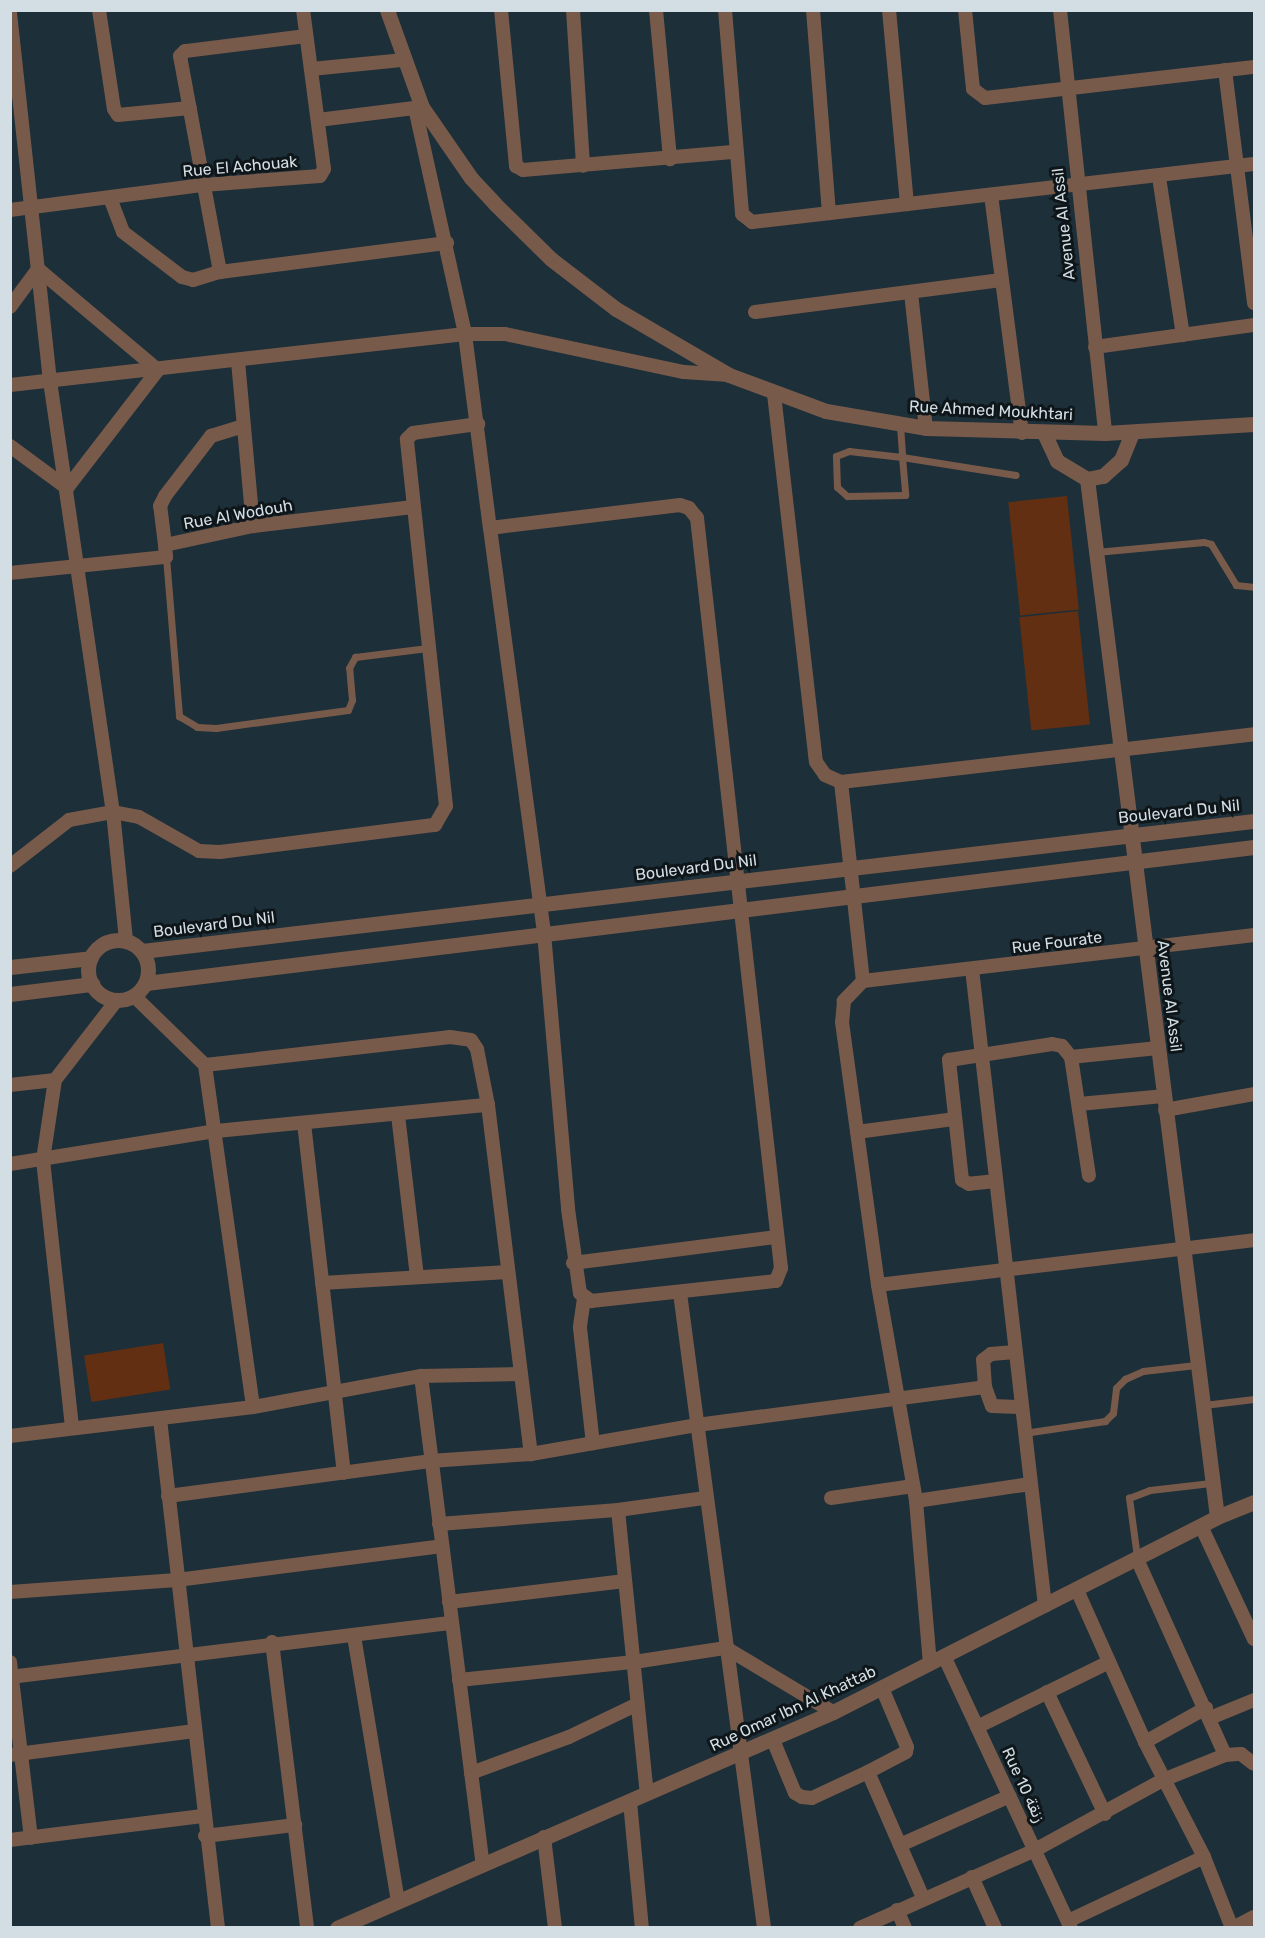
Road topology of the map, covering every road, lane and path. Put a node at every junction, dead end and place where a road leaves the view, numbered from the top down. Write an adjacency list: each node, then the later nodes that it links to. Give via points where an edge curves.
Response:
1 (99, 10): 20 (street, via 118,115)
2 (303, 10): 13 (street, Rue El Achouak)
3 (387, 10): 14 (street, Rue Ahmed Moukhtari)
4 (501, 10): 25 (street, via 516,166 523,170)
5 (573, 10): 25 (street)
6 (656, 10): 23 (street)
7 (725, 10): 22 (street)
8 (813, 10): 35 (street)
9 (889, 10): 32 (street)
10 (965, 10): 18 (street, via 977,95 985,98)
11 (1060, 10): 18 (street, Avenue Al Assil)
12 (10, 14): 33 (street)
13 (306, 36): 16 (street, Rue El Achouak); 20 (street, via 185,51 180,56)
14 (402, 60): 16 (street); 19 (street, Rue Ahmed Moukhtari)
15 (1254, 67): 17 (street)
16 (311, 69): 21 (street, Rue El Achouak)
17 (1225, 70): 18 (street); 26 (street)
18 (1068, 88): 28 (street, Avenue Al Assil)
19 (418, 107): 21 (street); 36 (street); 50 (street, Rue Ahmed Moukhtari, via 471,178 551,259 651,332)
20 (190, 108): 29 (street)
21 (318, 120): 29 (street, Rue El Achouak, via 324,169 320,176)
22 (735, 152): 23 (street); 35 (street, via 746,220)
23 (670, 159): 25 (street)
24 (1254, 164): 26 (street)
25 (583, 166)
26 (1238, 166): 27 (street); 41 (street)
27 (1159, 177): 28 (street); 46 (street)
28 (1078, 183): 30 (street); 47 (street, Avenue Al Assil)
29 (203, 185): 31 (street, Rue El Achouak); 38 (street)
30 (991, 195): 32 (street); 39 (street)
31 (110, 198): 33 (street, Rue El Achouak); 38 (street, via 123,232 182,277 193,280)
32 (907, 204): 35 (street)
33 (32, 207): 34 (street, Rue El Achouak); 37 (street)
34 (10, 210)
35 (829, 213)
36 (447, 243): 38 (street); 45 (street)
37 (38, 269): 42 (street); 49 (street); 51 (street)
38 (220, 272)
39 (1001, 280): 40 (street); 59 (street)
40 (911, 293): 43 (street); 58 (street)
41 (1254, 303)
42 (10, 307)
43 (755, 312)
44 (1254, 325): 46 (street)
45 (465, 334): 48 (street); 50 (street, via 505,334 684,372); 54 (street)
46 (1183, 335): 47 (street)
47 (1095, 346): 60 (street, Avenue Al Assil)
48 (238, 361): 49 (street); 57 (street)
49 (158, 370): 51 (street); 67 (street)
50 (729, 375): 53 (street, Rue Ahmed Moukhtari)
51 (50, 381): 52 (street); 67 (street)
52 (10, 385)
53 (774, 394): 56 (street, Rue Ahmed Moukhtari, via 826,411); 79 (street, via 816,762 819,770)
54 (477, 424): 68 (street, via 413,433 407,439); 70 (street)
55 (1254, 424): 61 (street, Rue Ahmed Moukhtari)
56 (900, 425): 58 (street, Rue Ahmed Moukhtari); 64 (lane)
57 (244, 426): 69 (street); 71 (street, via 211,436 165,496 160,506)
58 (927, 428): 59 (street, Rue Ahmed Moukhtari)
59 (1022, 433): 62 (street, Rue Ahmed Moukhtari)
60 (1105, 433): 61 (street, Rue Ahmed Moukhtari); 62 (street, Rue Ahmed Moukhtari)
61 (1132, 433): 66 (street, via 1117,465 1103,476)
62 (1044, 434): 66 (street, via 1057,461)
63 (10, 446): 67 (street)
64 (902, 457): 64 (lane, via 904,495 847,496 837,487 836,456 849,451); 65 (lane)
65 (1016, 475)
66 (1087, 479): 72 (street, Avenue Al Assil)
67 (67, 488): 73 (street)
68 (413, 507): 69 (street, Rue Al Wodouh); 76 (street)
69 (253, 526): 71 (street, Rue Al Wodouh)
70 (490, 528): 87 (street, via 680,505 694,512); 89 (street)
71 (166, 551): 73 (street, Rue Al Wodouh); 76 (lane, via 179,716 197,727 216,728 348,710 352,700 350,668 355,657)
72 (1096, 552): 75 (lane, via 1204,542 1211,544 1236,585); 78 (street, Avenue Al Assil)
73 (77, 566): 74 (street, Rue Al Wodouh); 80 (street)
74 (10, 573)
75 (1254, 587)
76 (427, 648): 80 (street, via 446,807 435,825 220,852 199,851 139,817)
77 (1254, 734): 78 (street)
78 (1120, 750): 79 (street); 82 (street, Avenue Al Assil)
79 (841, 782): 86 (street)
80 (113, 812): 85 (street, via 69,820); 93 (street)
81 (1254, 821): 82 (street, Boulevard Du Nil)
82 (1130, 835): 84 (street, Avenue Al Assil); 86 (street, Boulevard Du Nil)
83 (1254, 847): 84 (street)
84 (1134, 863): 88 (street); 94 (street, Avenue Al Assil)
85 (10, 866)
86 (851, 868): 87 (street, Boulevard Du Nil); 88 (street)
87 (739, 882): 89 (street, Boulevard Du Nil); 90 (street)
88 (854, 897): 90 (street); 99 (street)
89 (540, 905): 91 (street); 95 (street, Boulevard Du Nil)
90 (742, 909): 91 (street); 124 (street)
91 (544, 933): 100 (street); 127 (street)
92 (1254, 935): 94 (street, Rue Fourate)
93 (126, 940): 95 (street); 96 (street, via 107,942)
94 (1144, 948): 98 (street, Rue Fourate); 105 (street, Avenue Al Assil)
95 (142, 951): 100 (street, via 149,967)
96 (91, 958): 97 (street); 101 (street, via 88,974)
97 (10, 968)
98 (972, 969): 99 (street, Rue Fourate); 107 (street)
99 (863, 981): 119 (street, via 844,1001 842,1022)
100 (146, 983): 103 (street)
101 (92, 984): 102 (street); 104 (street, via 104,997)
102 (10, 994)
103 (134, 996): 104 (street); 108 (street)
104 (116, 1001): 109 (street)
105 (1158, 1048): 106 (street); 112 (street, Avenue Al Assil)
106 (1071, 1057): 107 (street, via 1057,1044); 113 (street)
107 (982, 1058): 116 (street, via 948,1060); 123 (street)
108 (205, 1065): 114 (street, via 465,1037 477,1049); 118 (street)
109 (55, 1080): 110 (street); 120 (street)
110 (10, 1085)
111 (1254, 1094): 112 (street)
112 (1164, 1103): 113 (street); 126 (street, Avenue Al Assil)
113 (1079, 1104): 122 (street)
114 (488, 1105): 115 (street); 129 (street)
115 (398, 1115): 117 (street); 130 (street)
116 (955, 1119): 119 (street); 123 (street, via 962,1180 969,1184)
117 (304, 1123): 118 (street); 131 (street)
118 (216, 1131): 120 (street); 144 (street)
119 (857, 1132): 132 (street)
120 (43, 1160): 121 (street); 148 (street)
121 (10, 1164)
122 (1089, 1176)
123 (996, 1181): 128 (street)
124 (775, 1237): 127 (street); 133 (street, via 781,1268 776,1281)
125 (1254, 1240): 126 (street)
126 (1182, 1249): 128 (street); 136 (street, Avenue Al Assil)
127 (573, 1263): 134 (street)
128 (1005, 1269): 132 (street); 135 (street)
129 (508, 1272): 130 (street); 137 (street)
130 (417, 1276): 131 (street)
131 (322, 1283): 140 (street)
132 (878, 1285): 141 (street)
133 (680, 1293): 134 (street); 147 (street)
134 (584, 1299): 151 (street, via 580,1328)
135 (1015, 1352): 139 (street, via 991,1354 983,1360); 145 (street)
136 (1196, 1365): 143 (street, Avenue Al Assil); 149 (lane, via 1143,1371 1125,1379 1116,1388 1113,1413 1106,1421)
137 (521, 1374): 138 (street); 152 (street)
138 (421, 1376): 140 (street); 153 (street)
139 (985, 1387): 141 (street); 145 (street, via 993,1406)
140 (334, 1392): 144 (street); 154 (street)
141 (898, 1398): 147 (street); 157 (street)
142 (1254, 1399): 143 (lane)
143 (1201, 1406): 155 (street, Avenue Al Assil)
144 (253, 1407): 146 (street)
145 (1021, 1407): 149 (street)
146 (160, 1419): 148 (street); 158 (street)
147 (697, 1425): 151 (street); 159 (street)
148 (72, 1428): 150 (street)
149 (1024, 1433): 156 (street)
150 (10, 1436)
151 (593, 1443): 152 (street)
152 (531, 1454): 153 (street)
153 (430, 1461): 154 (street); 165 (street)
154 (344, 1473): 158 (street)
155 (1211, 1483): 164 (street, Avenue Al Assil); 168 (lane, via 1150,1490 1129,1497 1127,1507)
156 (1029, 1484): 161 (street); 174 (street)
157 (913, 1486): 160 (street); 161 (street)
158 (168, 1497): 169 (street)
159 (705, 1497): 163 (street); 179 (street)
160 (831, 1498)
161 (916, 1501): 181 (street)
162 (1254, 1502): 164 (street, Rue Omar Ibn Al Khattab)
163 (618, 1510): 165 (street); 170 (street)
164 (1217, 1517): 166 (street, Rue Omar Ibn Al Khattab)
165 (439, 1524): 167 (street)
166 (1201, 1526): 168 (street, Rue Omar Ibn Al Khattab); 177 (street)
167 (442, 1546): 169 (street); 173 (street)
168 (1137, 1559): 171 (street, Rue Omar Ibn Al Khattab); 192 (street)
169 (177, 1581): 172 (street); 180 (street)
170 (626, 1581): 173 (street); 183 (street)
171 (1077, 1590): 174 (street, Rue Omar Ibn Al Khattab); 184 (street)
172 (10, 1592)
173 (449, 1602): 175 (street)
174 (1045, 1606): 181 (street, Rue Omar Ibn Al Khattab)
175 (452, 1623): 176 (street); 186 (street)
176 (354, 1636): 178 (street); 220 (street)
177 (1254, 1639)
178 (272, 1642): 180 (street); 209 (street)
179 (726, 1648): 183 (street); 191 (street); 197 (street)
180 (185, 1654): 185 (street); 194 (street)
181 (937, 1660): 187 (street, Rue Omar Ibn Al Khattab); 193 (street, Rue 10 زنقة)
182 (10, 1662): 185 (street)
183 (634, 1662): 186 (street); 190 (street)
184 (1109, 1662): 188 (street); 196 (street)
185 (11, 1677): 198 (street)
186 (459, 1680): 202 (street)
187 (882, 1688): 191 (street, Rue Omar Ibn Al Khattab); 201 (street, via 907,1747 906,1752)
188 (1047, 1692): 193 (street); 207 (street)
189 (1254, 1700): 192 (street)
190 (638, 1704): 202 (street, via 569,1737); 204 (street)
191 (833, 1712): 195 (street, Rue Omar Ibn Al Khattab)
192 (1208, 1713): 196 (street); 199 (street)
193 (977, 1726): 205 (street, Rue 10 زنقة)
194 (194, 1731): 198 (street); 208 (street)
195 (773, 1740): 197 (street, Rue Omar Ibn Al Khattab); 201 (street, via 795,1793 802,1797 812,1798)
196 (1145, 1742): 203 (street)
197 (741, 1753): 204 (street, Rue Omar Ibn Al Khattab); 229 (street)
198 (16, 1754): 212 (street)
199 (1225, 1755): 200 (street, via 1241,1754); 203 (street)
200 (1254, 1764)
201 (868, 1772): 214 (street)
202 (471, 1773): 217 (street)
203 (1163, 1780): 207 (street); 216 (street)
204 (647, 1794): 206 (street, Rue Omar Ibn Al Khattab)
205 (1010, 1796): 214 (street); 215 (street, Rue 10 زنقة)
206 (630, 1802): 211 (street, Rue Omar Ibn Al Khattab); 228 (street)
207 (1105, 1814): 215 (street)
208 (203, 1816): 210 (street); 212 (street)
209 (296, 1825): 210 (street); 225 (street)
210 (206, 1836): 224 (street)
211 (544, 1837): 217 (street, Rue Omar Ibn Al Khattab); 227 (street)
212 (31, 1838): 213 (street)
213 (10, 1840)
214 (900, 1845): 219 (street)
215 (1035, 1850): 218 (street); 223 (street, Rue 10 زنقة)
216 (1204, 1857): 223 (street); 233 (street)
217 (483, 1865): 220 (street, Rue Omar Ibn Al Khattab)
218 (972, 1877): 219 (street); 232 (street)
219 (923, 1898): 221 (street)
220 (398, 1902): 226 (street, Rue Omar Ibn Al Khattab)
221 (897, 1910): 230 (street); 231 (street)
222 (1251, 1921): 233 (street)
223 (1069, 1924)
224 (218, 1928)
225 (308, 1928)
226 (337, 1928)
227 (555, 1928)
228 (642, 1928)
229 (764, 1928)
230 (860, 1928)
231 (905, 1928)
232 (996, 1928)
233 (1233, 1928)

